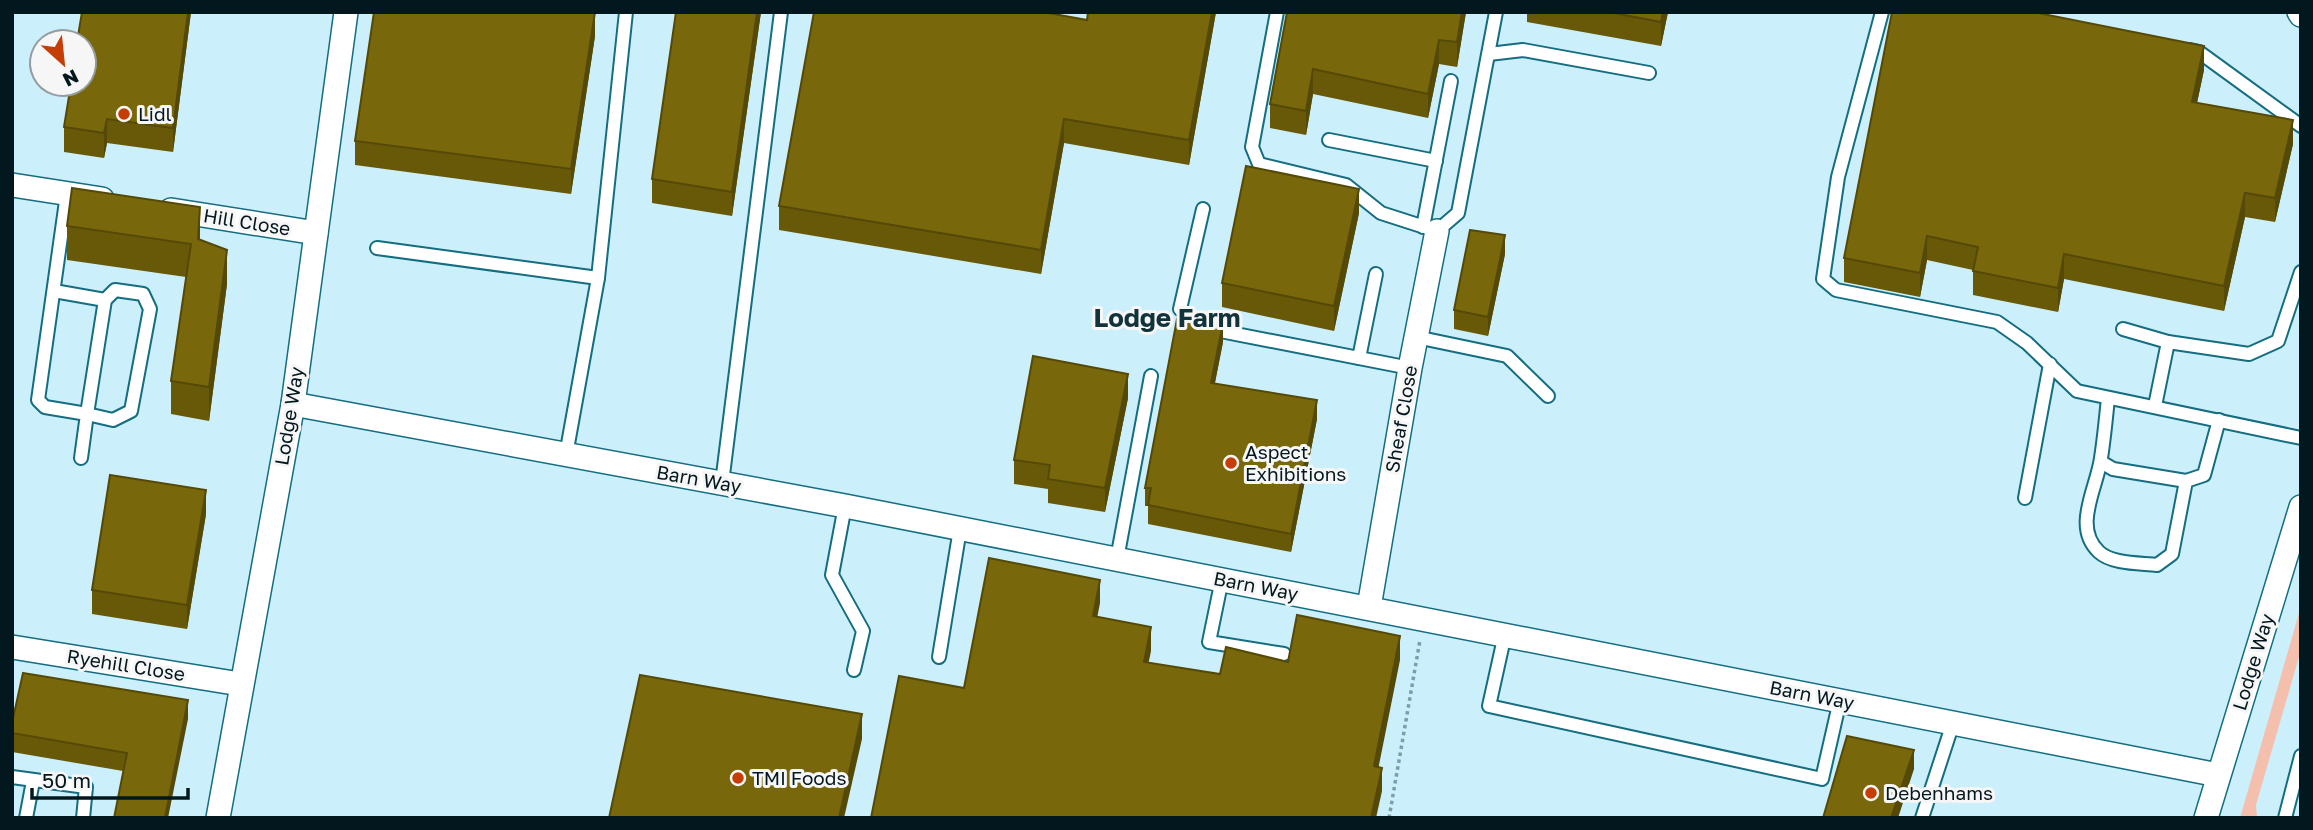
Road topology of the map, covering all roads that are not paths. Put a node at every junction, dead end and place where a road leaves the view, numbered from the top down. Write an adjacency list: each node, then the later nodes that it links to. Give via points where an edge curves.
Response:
1 (346, 12): 20 (street, Lodge Way)
2 (626, 12): 24 (lane)
3 (781, 12): 45 (lane)
4 (1277, 12): 19 (lane, via 1252,147 1259,163 1346,185 1381,213)
5 (1496, 12): 8 (lane)
6 (1882, 12): 31 (lane, via 1838,177 1823,279 1836,290 1997,322)
7 (2173, 48): 11 (lane, via 2199,52)
8 (1489, 54): 9 (lane, via 1523,50); 19 (lane, via 1458,213)
9 (1649, 73)
10 (1451, 81): 13 (lane)
11 (2301, 126)
12 (1329, 140): 13 (lane)
13 (1436, 161): 19 (lane)
14 (12, 185): 15 (street)
15 (67, 194): 16 (street); 25 (lane)
16 (119, 202)
17 (145, 206): 20 (street, Hill Close)
18 (1203, 209): 30 (lane, via 1180,309 1200,327)
19 (1430, 229): 28 (street, Sheaf Close)
20 (316, 233): 36 (street, Lodge Way)
21 (377, 248): 24 (lane)
22 (2301, 272): 29 (lane, via 2278,341 2249,354)
23 (1376, 274): 30 (lane)
24 (598, 278): 41 (lane)
25 (54, 291): 26 (lane); 38 (lane, via 38,400 45,407)
26 (104, 300): 38 (lane); 38 (lane, via 115,290 143,294 149,309 131,411 113,420)
27 (2123, 329): 29 (lane)
28 (1416, 337): 32 (street, Sheaf Close); 34 (lane, via 1507,356)
29 (2168, 342): 37 (lane)
30 (1359, 358): 32 (lane)
31 (2050, 364): 35 (lane, via 2077,391); 46 (lane)
32 (1409, 368): 52 (street, Sheaf Close)
33 (1151, 376): 50 (lane)
34 (1548, 396)
35 (2108, 398): 37 (lane); 43 (lane)
36 (293, 404): 41 (street, Barn Way); 58 (street, Lodge Way)
37 (2155, 406): 39 (lane)
38 (88, 414): 42 (lane)
39 (2219, 420): 40 (lane); 44 (lane, via 2204,475)
40 (2301, 438)
41 (566, 455): 45 (street, Barn Way)
42 (81, 458)
43 (2101, 462): 44 (lane, via 2113,469); 44 (lane, via 2088,507 2087,537 2100,554 2119,561 2157,565 2172,554)
44 (2186, 481)
45 (722, 483): 47 (street, Barn Way)
46 (2025, 498)
47 (845, 506): 49 (street, Barn Way); 57 (lane, via 832,575 863,631)
48 (2301, 507): 62 (street, Lodge Way)
49 (960, 529): 50 (street, Barn Way); 56 (lane)
50 (1117, 559): 51 (street, Barn Way)
51 (1222, 579): 52 (street, Barn Way); 55 (lane, via 1209,642)
52 (1369, 607): 53 (street, Barn Way)
53 (1505, 634): 59 (street, Barn Way); 59 (lane, via 1489,706 1822,779)
54 (12, 647): 58 (street, Ryehill Close)
55 (1284, 654)
56 (939, 657)
57 (854, 670)
58 (240, 684): 67 (street, Lodge Way)
59 (1840, 700): 60 (street, Barn Way)
60 (1953, 723): 62 (street, Barn Way); 68 (lane)
61 (2301, 756): 70 (lane)
62 (2218, 775): 69 (street, Lodge Way)
63 (12, 777): 64 (lane)
64 (33, 781): 65 (lane); 66 (lane, via 86,787)
65 (26, 818)
66 (83, 818)
67 (218, 818)
68 (1922, 818)
69 (2206, 818)
70 (2285, 818)

